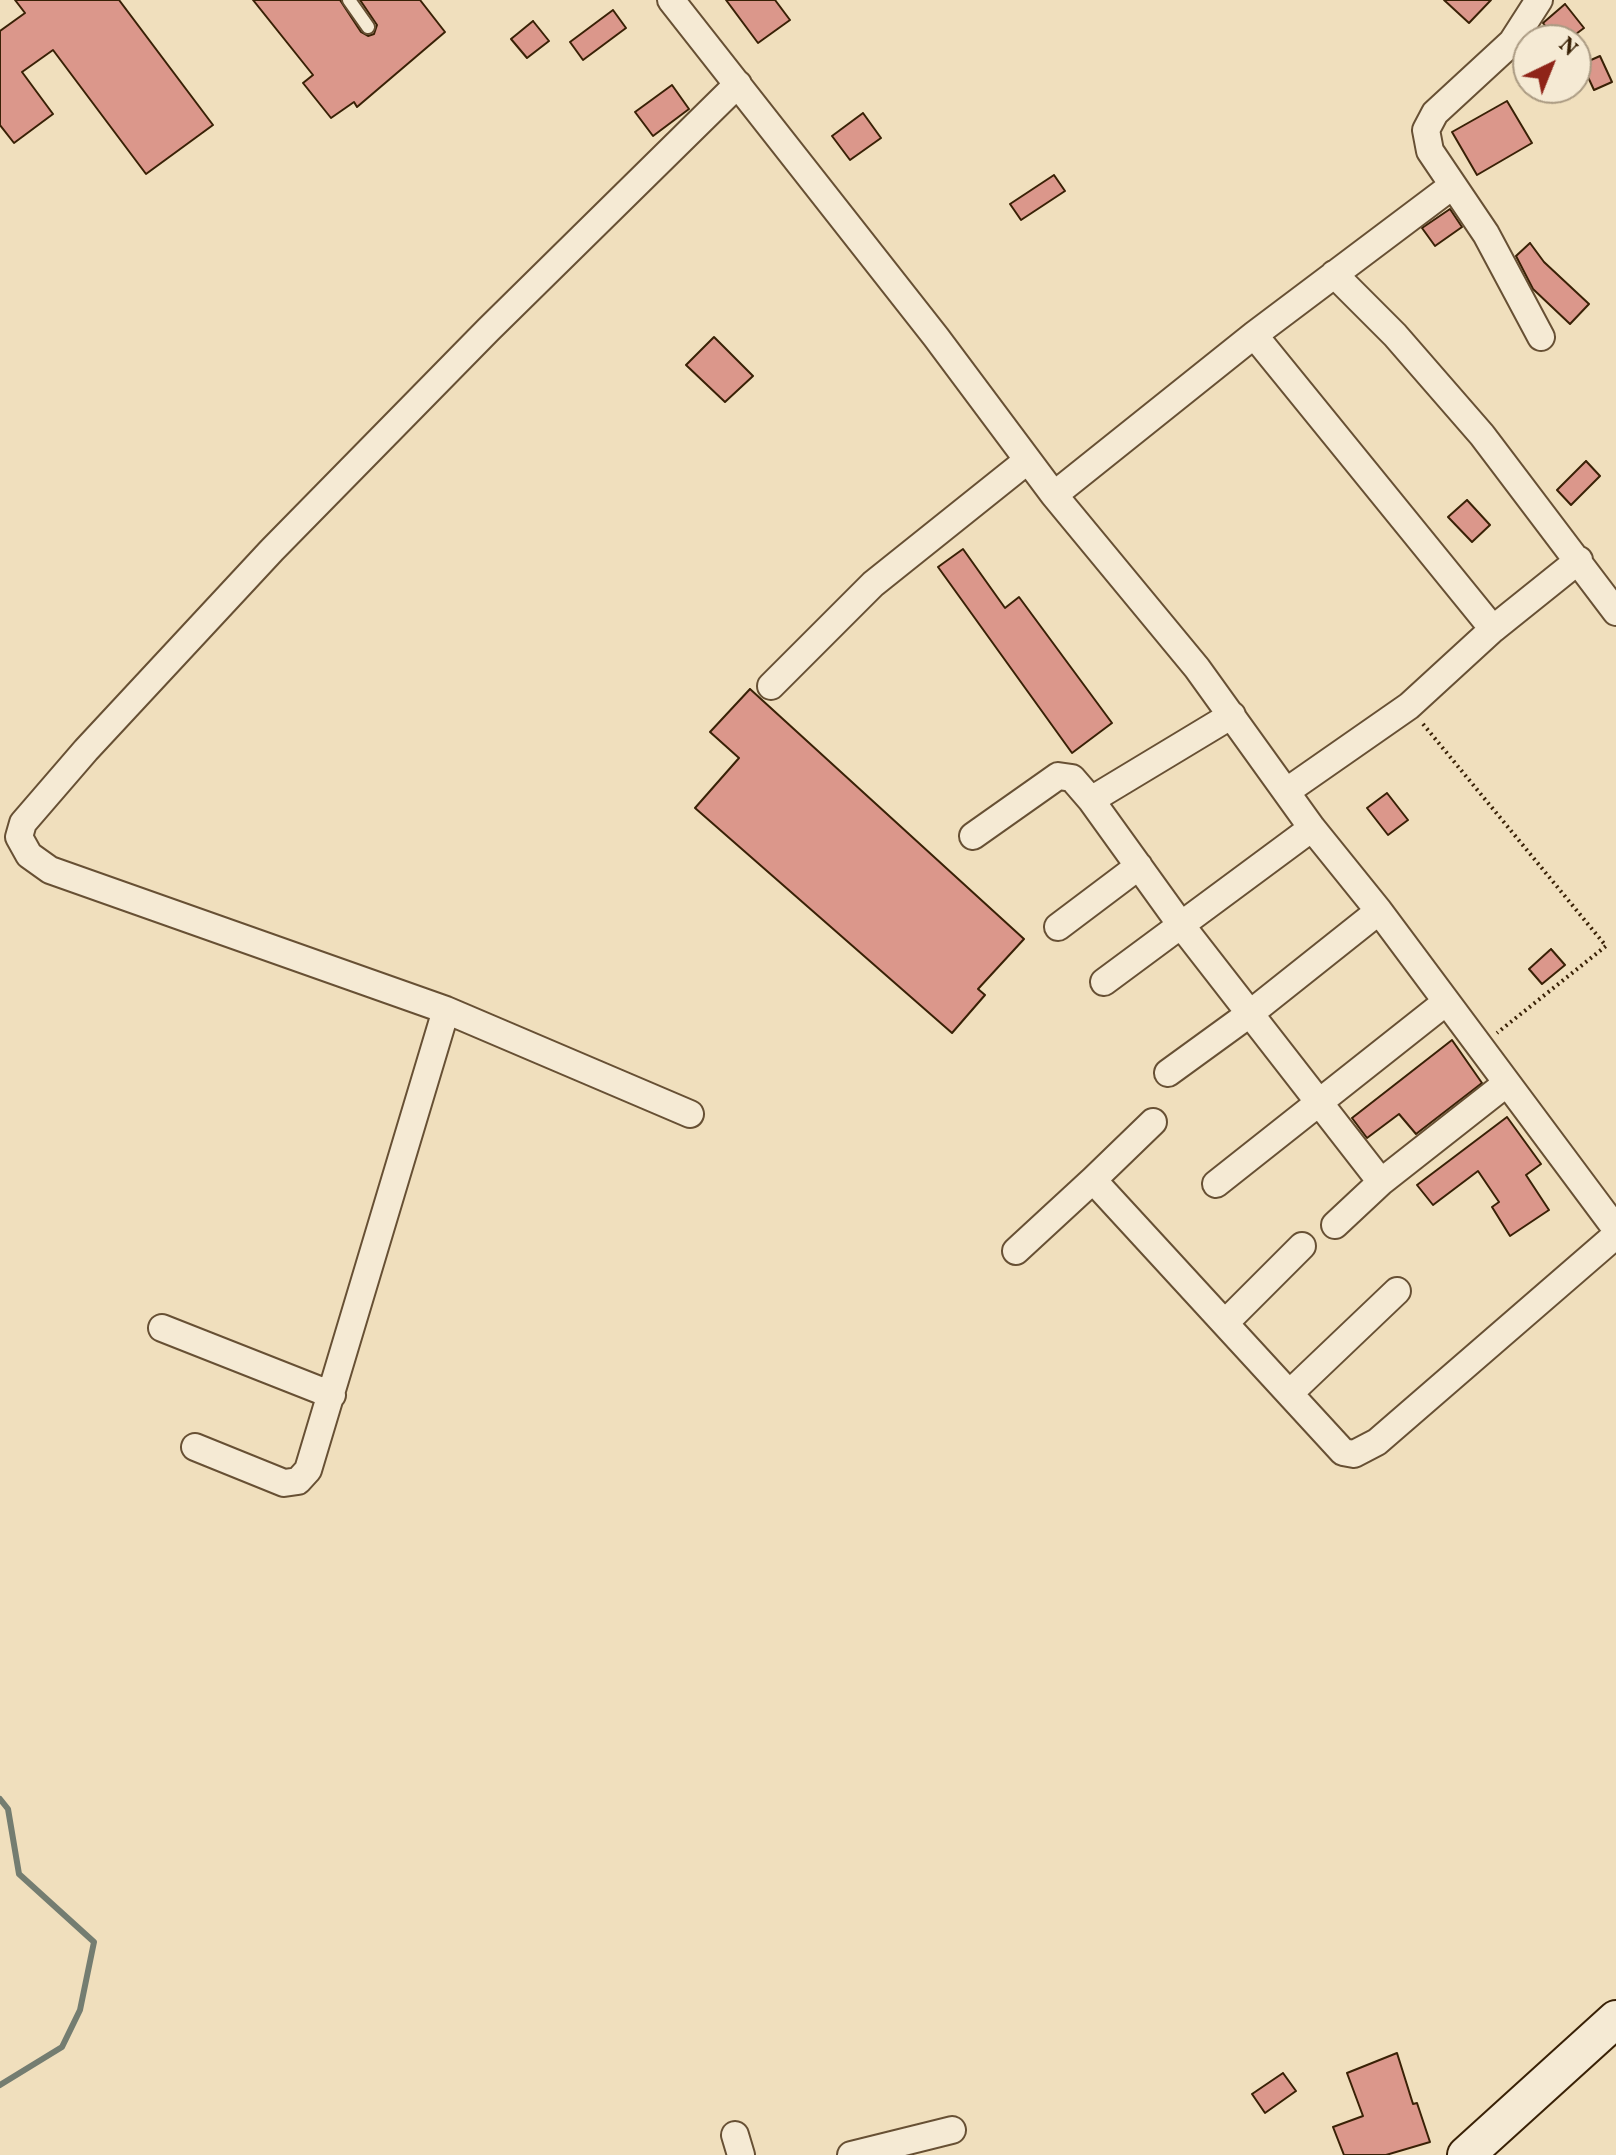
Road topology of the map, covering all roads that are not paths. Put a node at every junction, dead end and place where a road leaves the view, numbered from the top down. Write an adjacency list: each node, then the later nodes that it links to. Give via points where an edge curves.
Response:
1 (349, 0): 4 (lane)
2 (671, 0): 5 (street)
3 (1539, 0): 6 (street, via 1498,59 1427,124 1430,151)
4 (368, 27)
5 (738, 84): 10 (street); 27 (street, via 272,550 86,750 21,830 23,848 50,870)
6 (1452, 186): 7 (street); 9 (street, via 1486,234)
7 (1334, 274): 8 (street); 12 (street, via 1482,435)
8 (1254, 335): 11 (street); 14 (street)
9 (1541, 337)
10 (1028, 460): 11 (street); 15 (street, via 873,584)
11 (1054, 495): 16 (street)
12 (1579, 560): 13 (street); 14 (street)
13 (1616, 612)
14 (1493, 629): 17 (street, via 1409,706)
15 (771, 686)
16 (1232, 715): 17 (street); 18 (street)
17 (1287, 791): 19 (street)
18 (1091, 800): 20 (street, via 1072,778 1058,776); 21 (street)
19 (1312, 828): 22 (street); 23 (street)
20 (973, 836)
21 (1139, 866): 23 (street); 24 (street)
22 (1379, 911): 26 (street); 28 (street)
23 (1181, 925): 25 (street); 28 (street)
24 (1058, 927)
25 (1104, 982)
26 (1446, 1002): 30 (street); 31 (street)
27 (446, 1010): 32 (street); 46 (street)
28 (1252, 1012): 29 (street); 31 (street)
29 (1168, 1073)
30 (1507, 1083): 35 (street); 38 (street)
31 (1319, 1101): 35 (street); 36 (street)
32 (690, 1114)
33 (1153, 1122): 34 (street)
34 (1093, 1180): 41 (street); 43 (street)
35 (1381, 1182): 37 (street)
36 (1216, 1184)
37 (1335, 1225)
38 (1616, 1229)
39 (1616, 1235): 45 (street, via 1367,1449 1343,1452)
40 (1302, 1246): 43 (street)
41 (1016, 1251)
42 (1397, 1291): 45 (street)
43 (1226, 1322): 45 (street)
44 (162, 1328): 46 (street)
45 (1291, 1392)
46 (332, 1395): 47 (street, via 311,1464 292,1483)
47 (195, 1447)
48 (1616, 2019): 51 (main road)
49 (952, 2130): 50 (street)
50 (851, 2155)
51 (1466, 2155)

